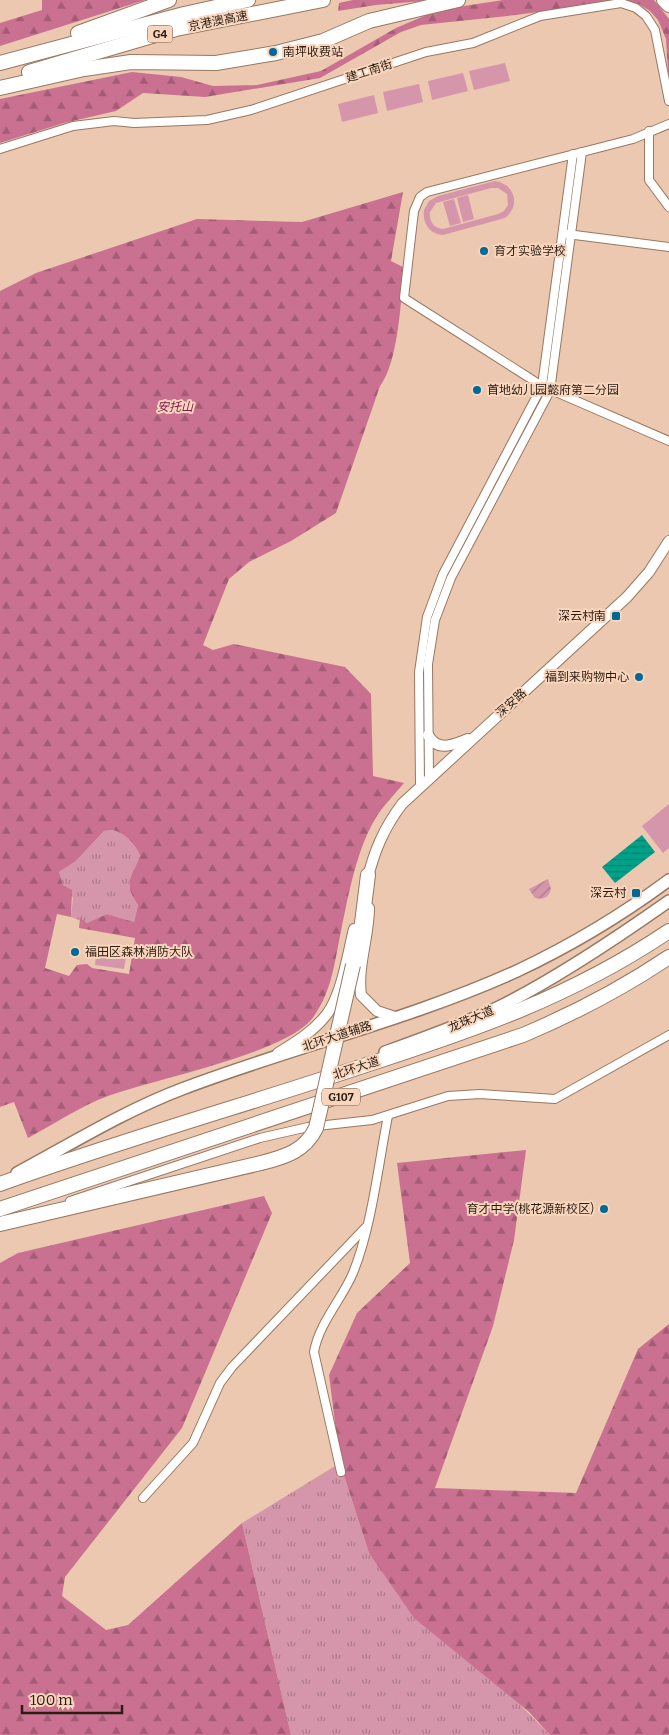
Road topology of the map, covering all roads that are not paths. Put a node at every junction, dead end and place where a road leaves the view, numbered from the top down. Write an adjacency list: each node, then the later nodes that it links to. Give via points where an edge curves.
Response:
1 (169, 0): 7 (highway)
2 (248, 0): 7 (highway, 京港澳高速 / G4)
3 (322, 0): 8 (highway, 京港澳高速 / G4, via 176,29)
4 (458, 0): 9 (highway, via 370,21 323,41 276,53 216,63 131,62)
5 (664, 0): 6 (highway)
6 (669, 5)
7 (0, 61)
8 (0, 82)
9 (0, 88)
10 (669, 101): 13 (street, 建工南街, via 655,30 646,16 622,3 540,16 474,43 426,52 242,112 207,120 73,126)
11 (669, 124): 12 (street)
12 (649, 131): 14 (street, via 633,139); 16 (street, via 649,180)
13 (0, 149)
14 (582, 152): 15 (street); 18 (street)
15 (573, 154): 17 (street); 20 (street, via 427,192 416,203 414,211 404,298)
16 (669, 207)
17 (563, 234): 18 (street); 20 (street)
18 (572, 235): 19 (street); 21 (street)
19 (669, 247)
20 (542, 386): 21 (street); 27 (street, via 446,567 431,602 419,663)
21 (550, 391): 22 (street); 24 (street, via 451,578 440,605 428,664)
22 (669, 441)
23 (669, 542): 25 (street, 深安路, via 627,597)
24 (428, 735): 25 (street, via 434,743 442,746); 26 (street)
25 (474, 737): 26 (street, 深安路)
26 (429, 778): 27 (street, 深安路)
27 (420, 786): 28 (street, 深安路, via 387,826 372,856)
28 (368, 875): 33 (street, via 369,922 360,974 361,995 377,1011); 35 (street, 深安路, via 338,989 327,1013 304,1036); 40 (highway, bridge, via 362,922 316,1128 307,1142 295,1152 261,1163)
29 (669, 880): 33 (main road, 北环大道辅路, via 617,917 516,971)
30 (669, 901): 36 (main road, 龙珠大道, via 503,1005)
31 (669, 930): 36 (highway, 北环大道 / G107, via 603,972 506,1017)
32 (669, 957): 39 (highway, 北环大道 / G107, via 610,994 523,1035)
33 (395, 1017): 35 (main road, 北环大道辅路)
34 (669, 1035): 37 (street, via 555,1099 466,1094 433,1100)
35 (273, 1057): 38 (main road, 北环大道辅路, via 140,1108)
36 (255, 1101): 38 (highway, 北环大道 / G107)
37 (388, 1116): 40 (street, via 308,1127 260,1138); 42 (street)
38 (0, 1183)
39 (0, 1209)
40 (34, 1215): 41 (highway)
41 (0, 1224)
42 (366, 1227): 43 (street, via 353,1272 320,1332 314,1352); 44 (street, via 232,1367 220,1383 193,1443)
43 (341, 1472)
44 (143, 1498)

